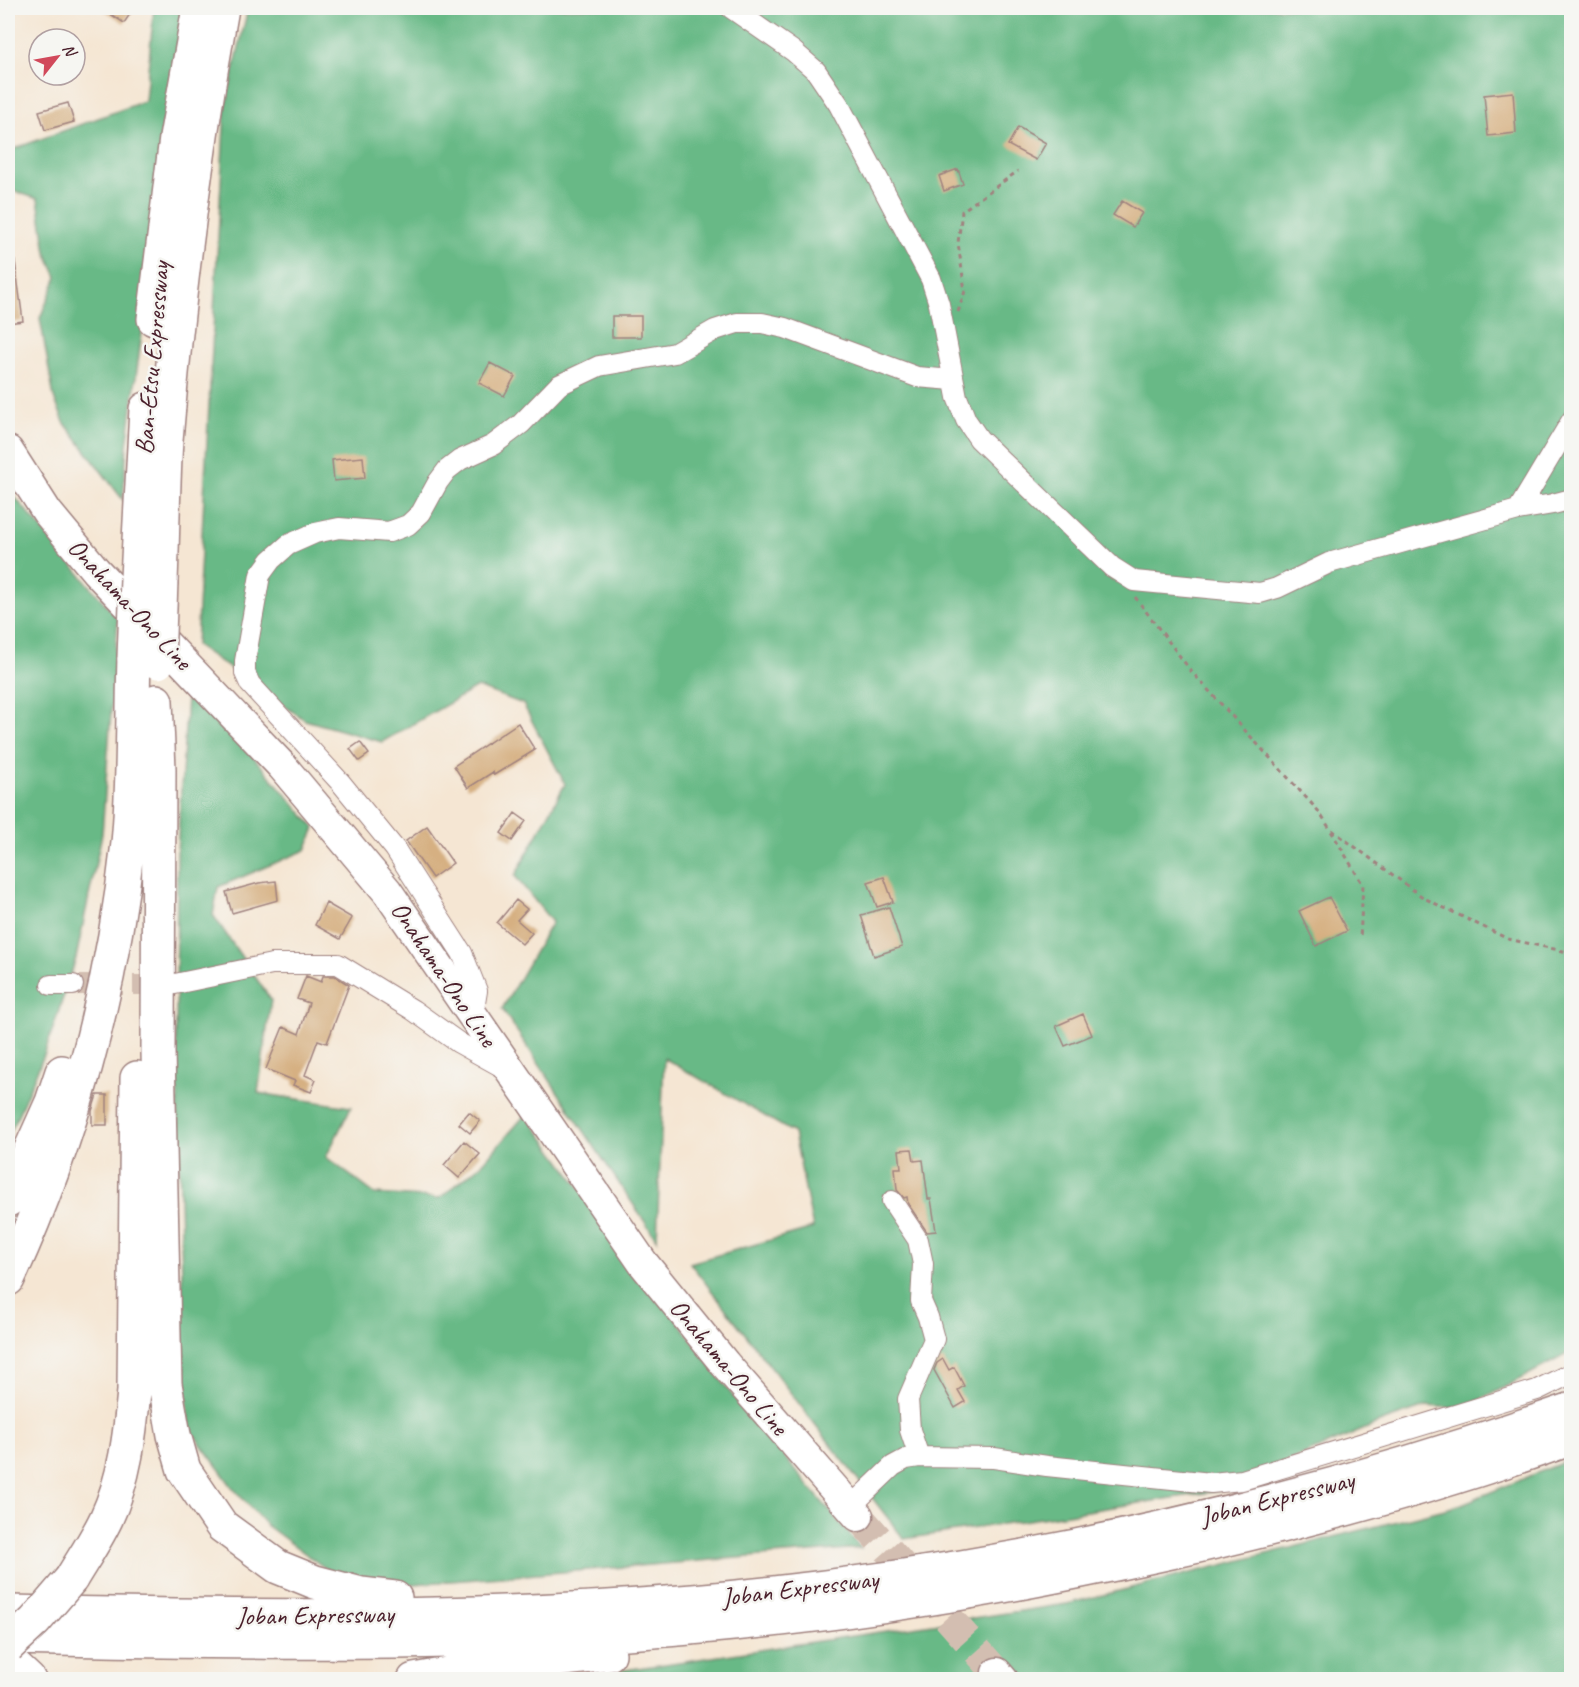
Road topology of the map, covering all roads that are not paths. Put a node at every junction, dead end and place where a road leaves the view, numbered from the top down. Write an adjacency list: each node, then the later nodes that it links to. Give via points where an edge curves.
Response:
1 (199, 8): 9 (highway, Ban-Etsu Expressway, via 176,138 143,446)
2 (222, 8): 9 (highway, Ban-Etsu Expressway, via 200,140)
3 (731, 8): 4 (street, via 794,51 816,71 839,105 930,279 939,304)
4 (953, 380): 8 (street, via 966,420 979,439 1112,567 1134,581 1260,594 1329,563); 14 (street, via 917,377 786,328 762,322 737,323 715,330 675,353 598,366 559,385 493,445 447,470 421,513 408,525 389,532 339,528 315,533 288,545 271,560 260,576 245,661 250,684 341,783 395,849 462,953 477,991)
5 (1572, 420): 8 (street)
6 (8, 451): 14 (main road, Onahama-Ono Line, via 47,512 96,571 282,766 342,835 387,891)
7 (1572, 499): 8 (street)
8 (1518, 510)
9 (149, 580): 10 (highway, Ban-Etsu Expressway, bridge)
10 (144, 706): 16 (highway, via 124,772 117,843 94,964 52,1102); 18 (highway, via 133,770 128,844 91,1048 60,1150); 24 (highway, via 159,769 158,1063 165,1384 184,1470 222,1526 278,1567 360,1594 424,1601 692,1588); 27 (highway, bridge, via 149,772 137,1052 134,1391 129,1439 107,1516 71,1579 35,1621)
11 (51, 985): 12 (street)
12 (73, 985)
13 (170, 985): 15 (street, via 272,964 338,964)
14 (473, 1015): 15 (main road, Onahama-Ono Line)
15 (512, 1073): 23 (main road, Onahama-Ono Line, via 643,1263)
16 (8, 1200)
17 (892, 1201): 22 (street, via 918,1240 921,1300 934,1339 908,1399 910,1430)
18 (8, 1279)
19 (1572, 1373): 22 (street, via 1537,1390 1242,1480 1211,1483 994,1458)
20 (1572, 1409): 24 (highway, Joban Expressway, via 1349,1481 1155,1529 882,1579)
21 (1572, 1438): 25 (highway, Joban Expressway, via 1443,1480 1233,1539 1066,1576)
22 (919, 1457): 23 (street, via 893,1466)
23 (854, 1511)
24 (770, 1593): 26 (highway, Joban Expressway, via 510,1611 215,1616)
25 (923, 1600): 27 (highway, Joban Expressway, via 701,1627 528,1638 200,1642); 28 (highway, via 858,1618 786,1631)
26 (8, 1612)
27 (14, 1657)
28 (414, 1680)

